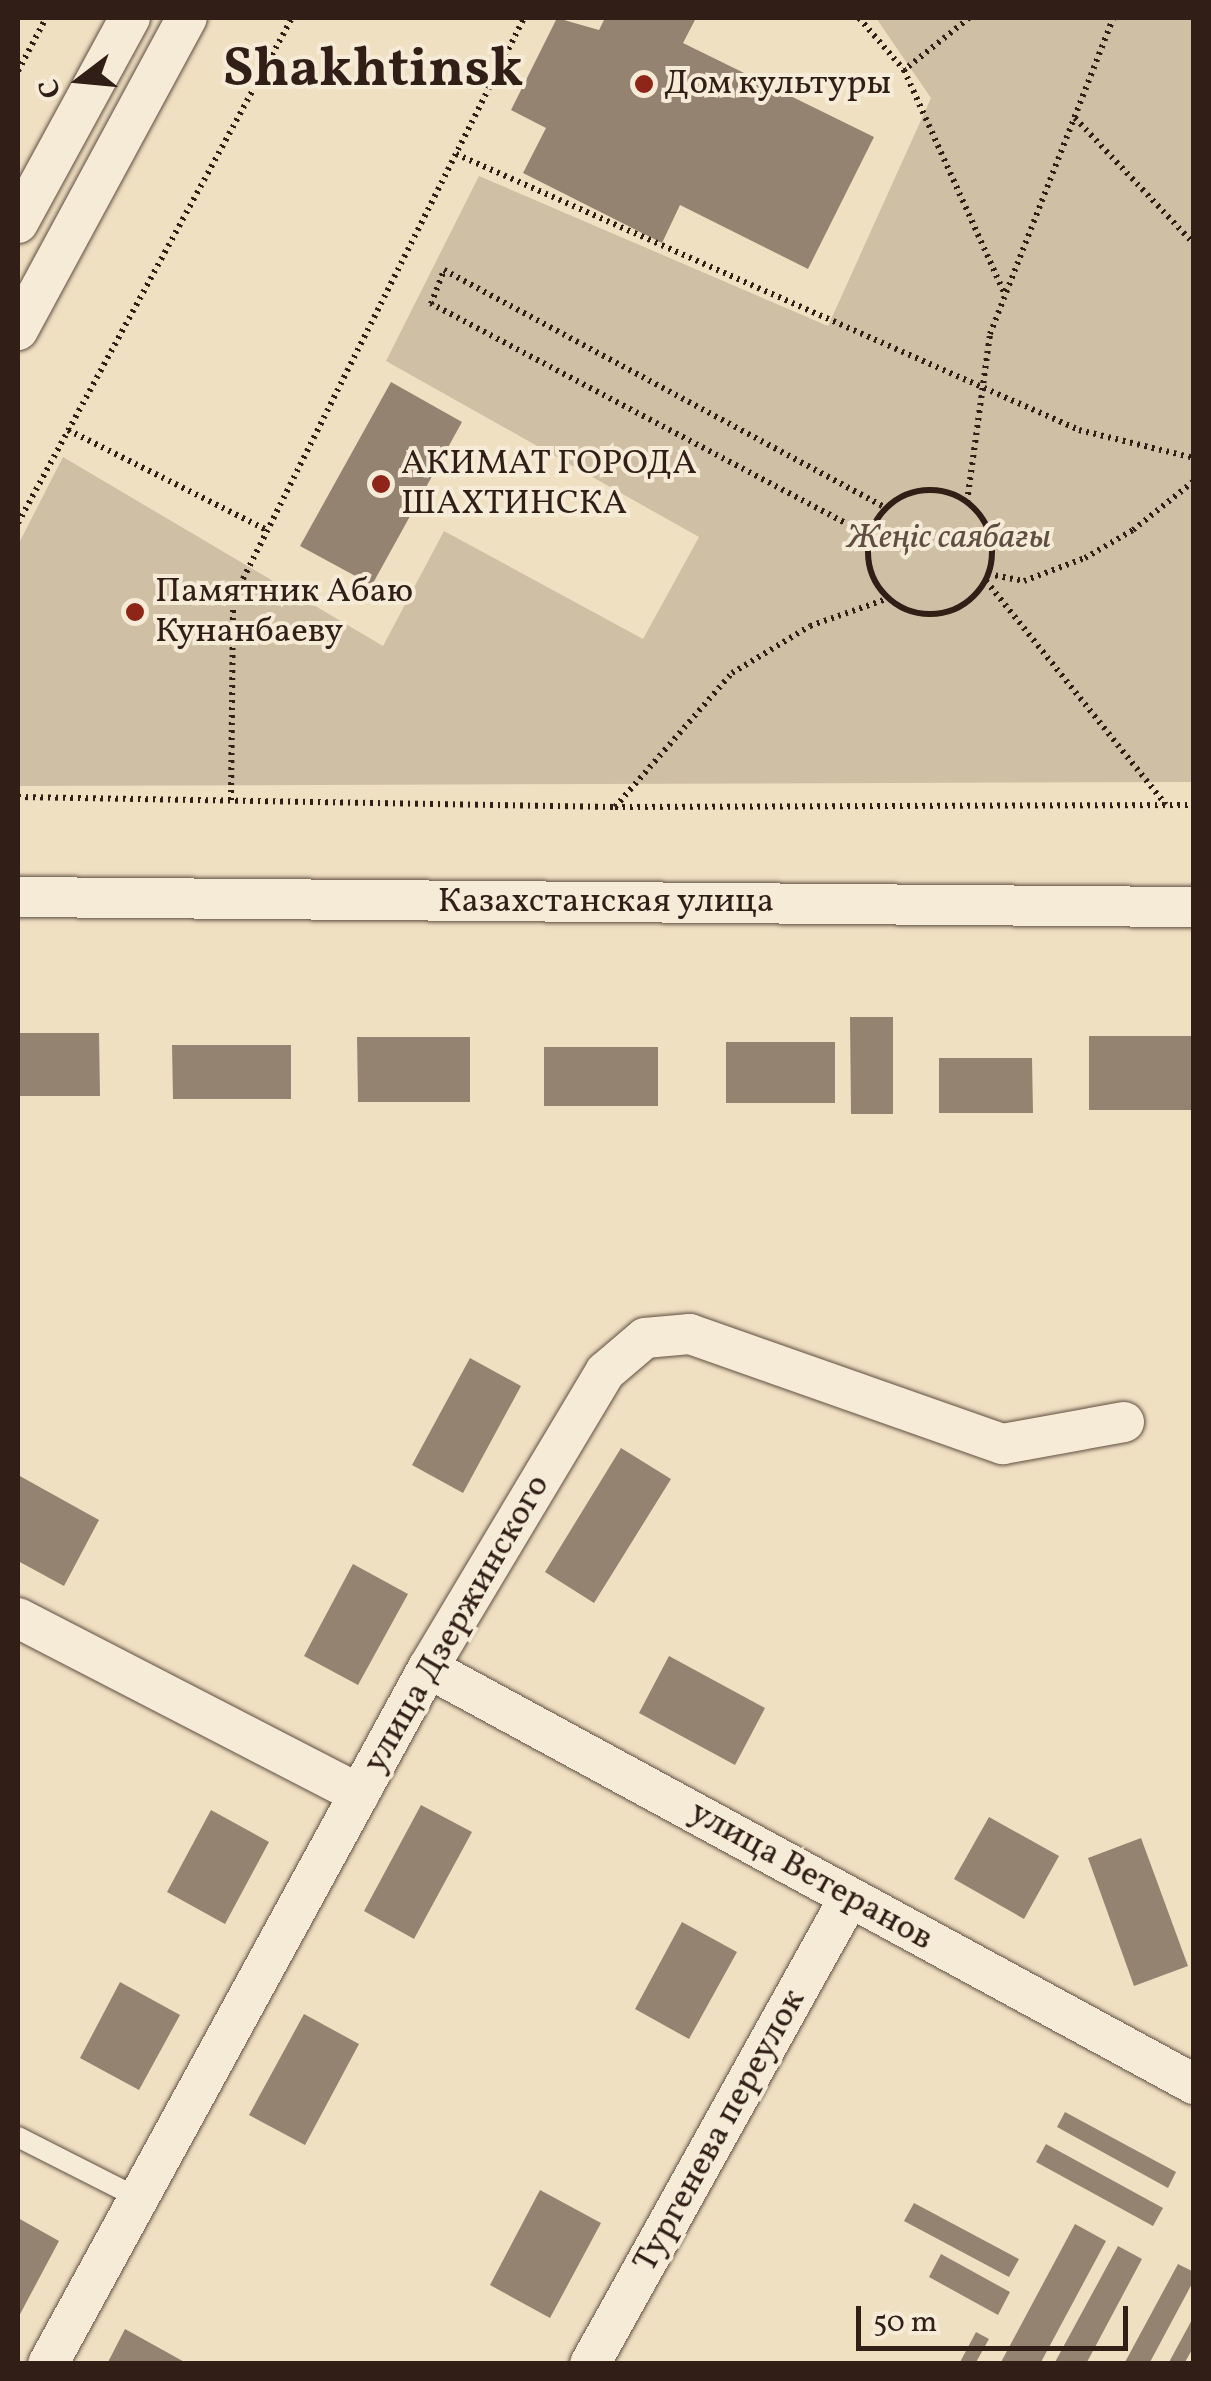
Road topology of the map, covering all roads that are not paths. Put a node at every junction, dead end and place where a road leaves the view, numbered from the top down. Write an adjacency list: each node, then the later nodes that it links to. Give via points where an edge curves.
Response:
1 (130, 18): 3 (street)
2 (187, 18): 4 (street)
3 (18, 223)
4 (18, 330)
5 (18, 897): 6 (street, Казахстанская улица)
6 (1194, 907)
7 (1124, 1422): 9 (street, улица Дзержинского, via 1003,1444 690,1334 645,1338 605,1372)
8 (18, 1618): 10 (street)
9 (428, 1668): 10 (street, улица Дзержинского); 11 (street, улица Ветеранов)
10 (359, 1794): 14 (street, улица Дзержинского)
11 (850, 1898): 12 (street, улица Ветеранов); 16 (street, Тургенева переулок)
12 (1194, 2084)
13 (18, 2137): 14 (lane)
14 (138, 2198): 15 (street, улица Дзержинского)
15 (48, 2364)
16 (590, 2364)

